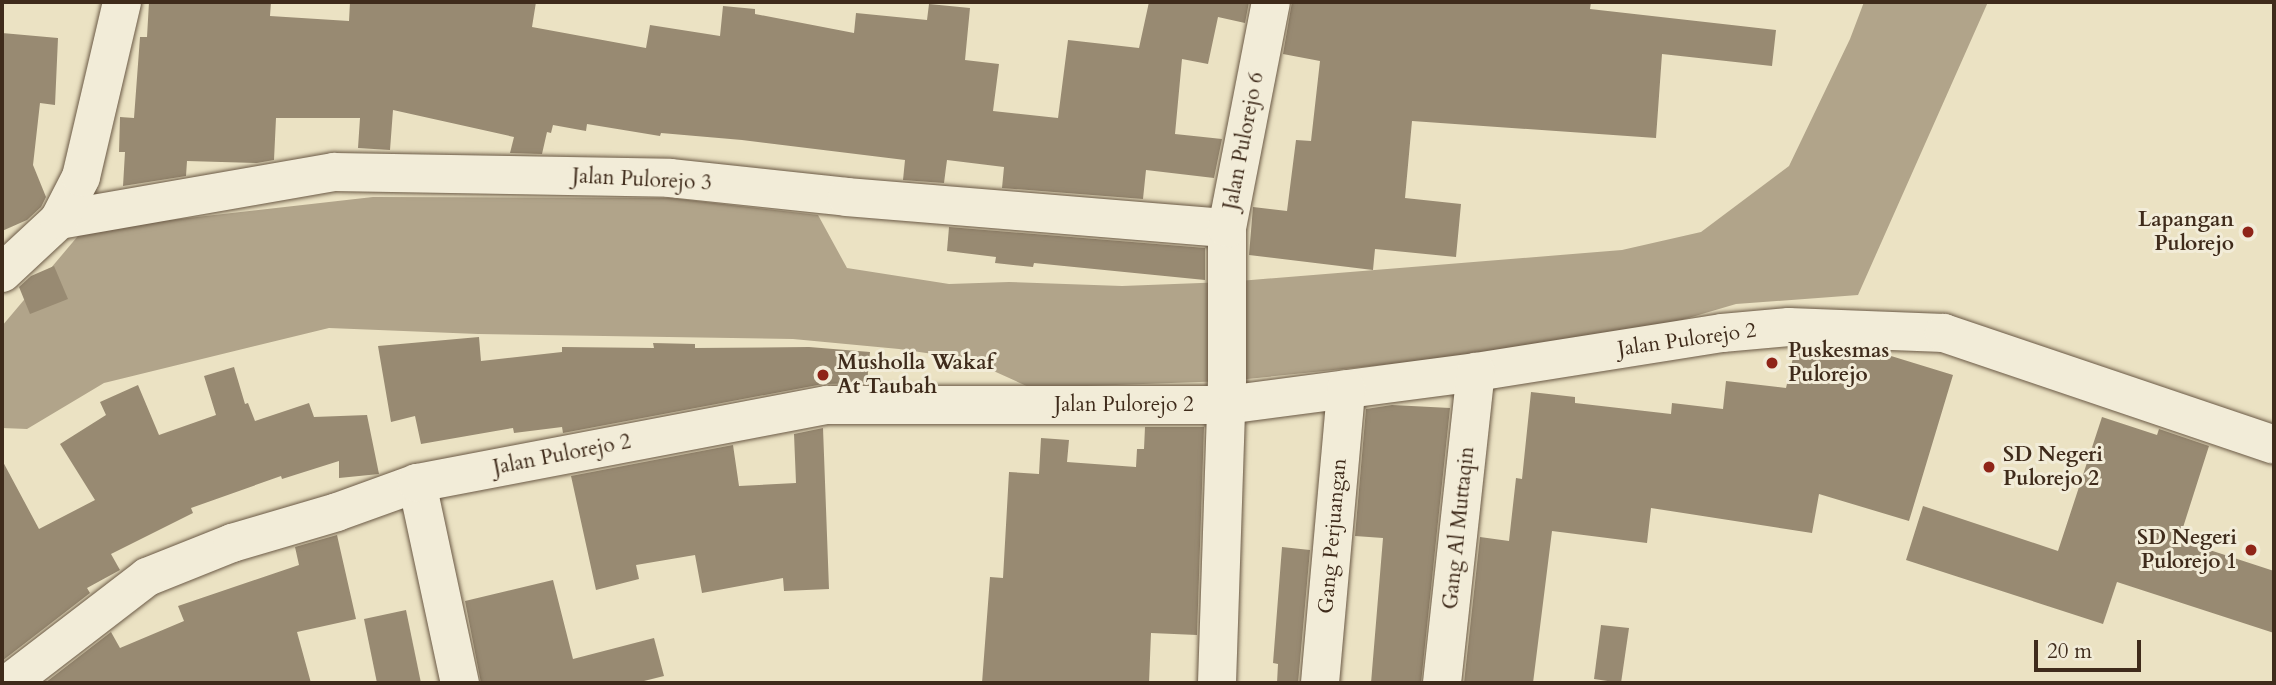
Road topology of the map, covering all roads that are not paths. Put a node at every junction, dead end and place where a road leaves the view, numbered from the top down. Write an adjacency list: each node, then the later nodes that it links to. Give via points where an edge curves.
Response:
1 (122, 2): 3 (street, via 81,177)
2 (1271, 2): 4 (street, Jalan Pulorejo 6)
3 (60, 219): 4 (street, Jalan Pulorejo 3, via 334,172 670,178 860,199); 5 (street)
4 (1227, 228): 8 (street, Jalan Pulorejo 6)
5 (2, 273)
6 (1476, 372): 7 (street, Jalan Pulorejo 2); 9 (street, Jalan Pulorejo 2, via 1722,333 1789,327 1944,332); 15 (street, Gang Al Muttaqin)
7 (1346, 389): 8 (street, Jalan Pulorejo 2); 14 (street, Gang Perjuangan)
8 (1227, 393): 10 (street, Jalan Pulorejo 2, via 827,405); 13 (street, Jalan Pulorejo 6)
9 (2274, 445)
10 (417, 483): 11 (street, Jalan Pulorejo 2, via 232,543 147,577); 12 (street)
11 (9, 683)
12 (460, 683)
13 (1217, 683)
14 (1320, 683)
15 (1441, 683)

